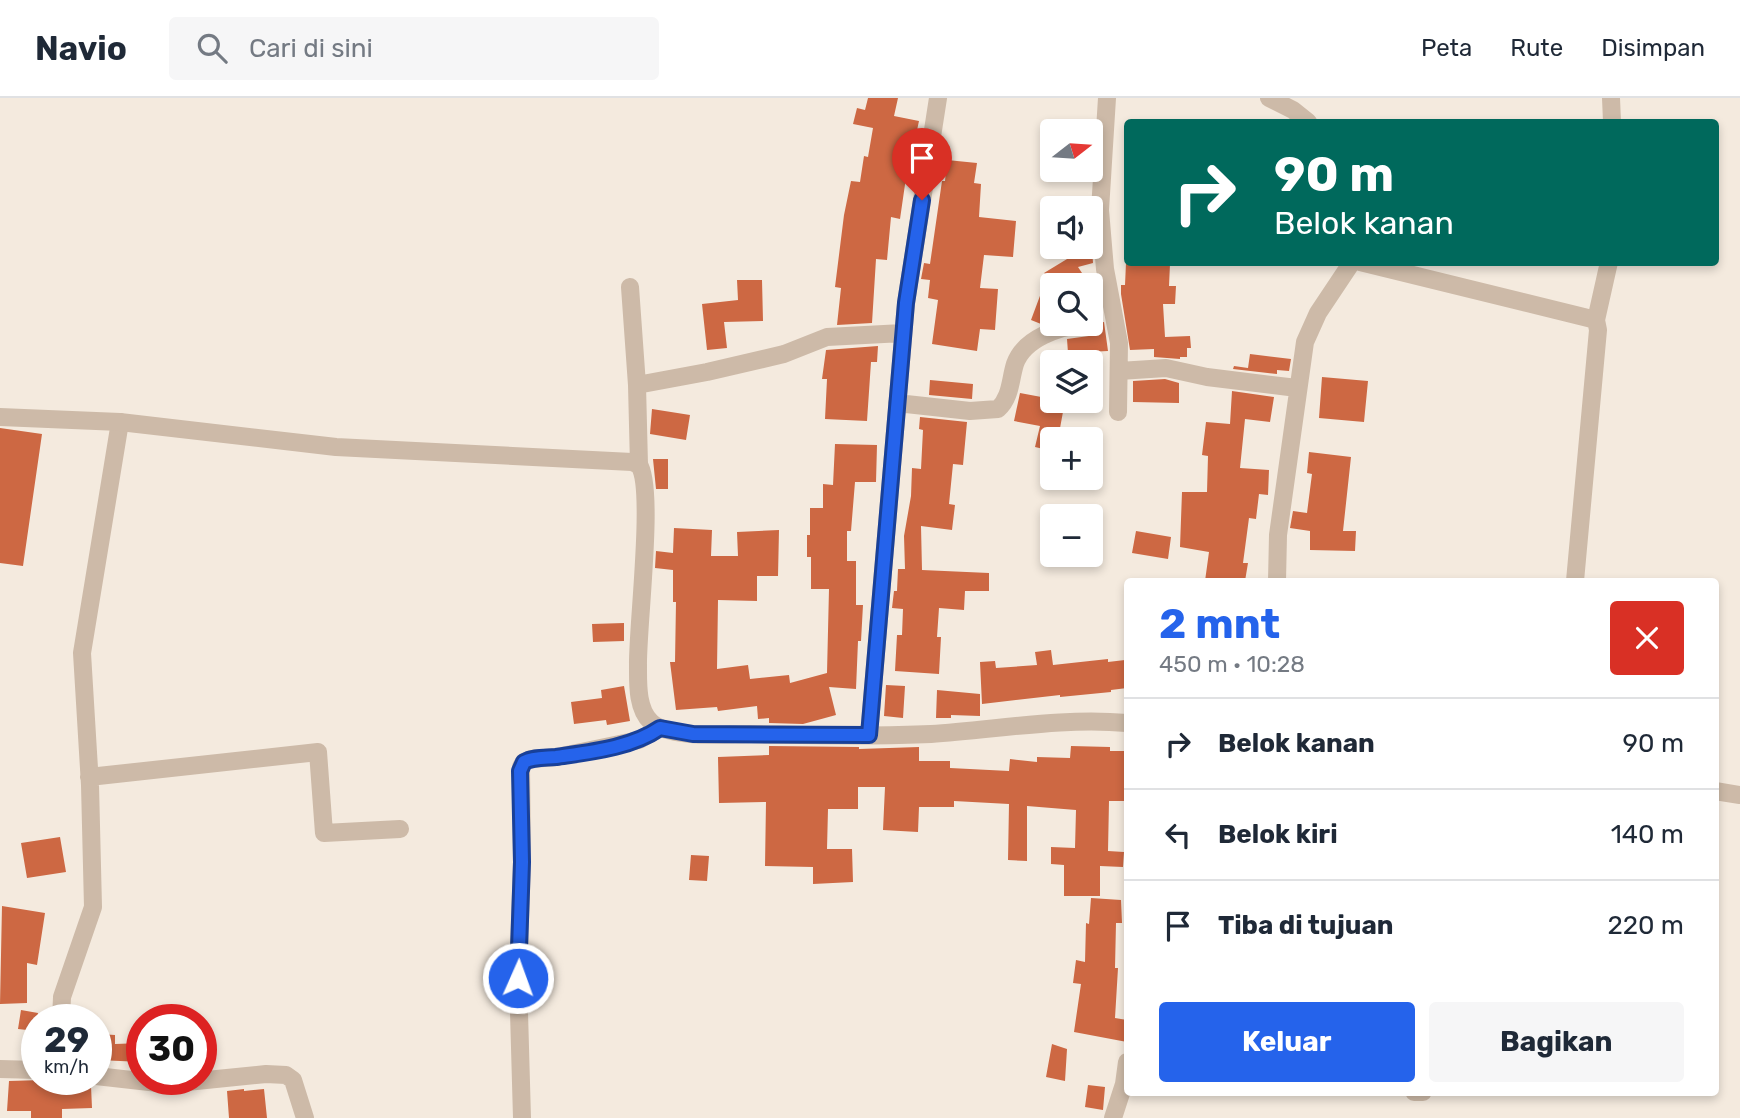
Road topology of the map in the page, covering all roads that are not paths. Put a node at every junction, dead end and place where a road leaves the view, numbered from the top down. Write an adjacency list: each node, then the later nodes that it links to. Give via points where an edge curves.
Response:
1 (939, 98): 14 (street)
2 (1107, 98): 11 (street, via 1100,210)
3 (1269, 98): 5 (street)
4 (1611, 98): 6 (street)
5 (1304, 119)
6 (1612, 119)
7 (1349, 266): 18 (street, via 1304,342)
8 (1376, 266): 12 (street)
9 (1608, 266): 12 (street)
10 (630, 287): 17 (street)
11 (1114, 319): 13 (street); 16 (street)
12 (1596, 320): 25 (street)
13 (1103, 321)
14 (903, 333): 17 (street, via 827,337 785,354); 19 (street)
15 (1041, 336): 19 (street, via 1016,361 1007,395 998,409 970,411)
16 (1119, 371): 18 (street, via 1166,368); 20 (street)
17 (637, 385): 23 (street)
18 (1297, 388): 24 (street, via 1278,535)
19 (897, 403): 28 (street)
20 (1118, 412)
21 (0, 416): 22 (street)
22 (120, 422): 23 (street, via 336,447); 29 (street, via 82,653)
23 (639, 465): 27 (street, via 646,514 639,690 645,713)
24 (1277, 578)
25 (1575, 578)
26 (1124, 723): 28 (street)
27 (660, 728): 28 (street, via 693,734); 39 (street, via 639,740 531,759 521,767 518,978)
28 (869, 735)
29 (89, 776): 32 (street, via 318,752 324,833); 33 (street, via 93,907)
30 (1719, 792): 31 (street)
31 (1740, 795)
32 (400, 829)
33 (62, 1004)
34 (0, 1069): 35 (street)
35 (21, 1070)
36 (112, 1078): 38 (street, via 167,1084 281,1074 293,1080)
37 (1124, 1084): 40 (street)
38 (305, 1118)
39 (522, 1118)
40 (1113, 1118)

